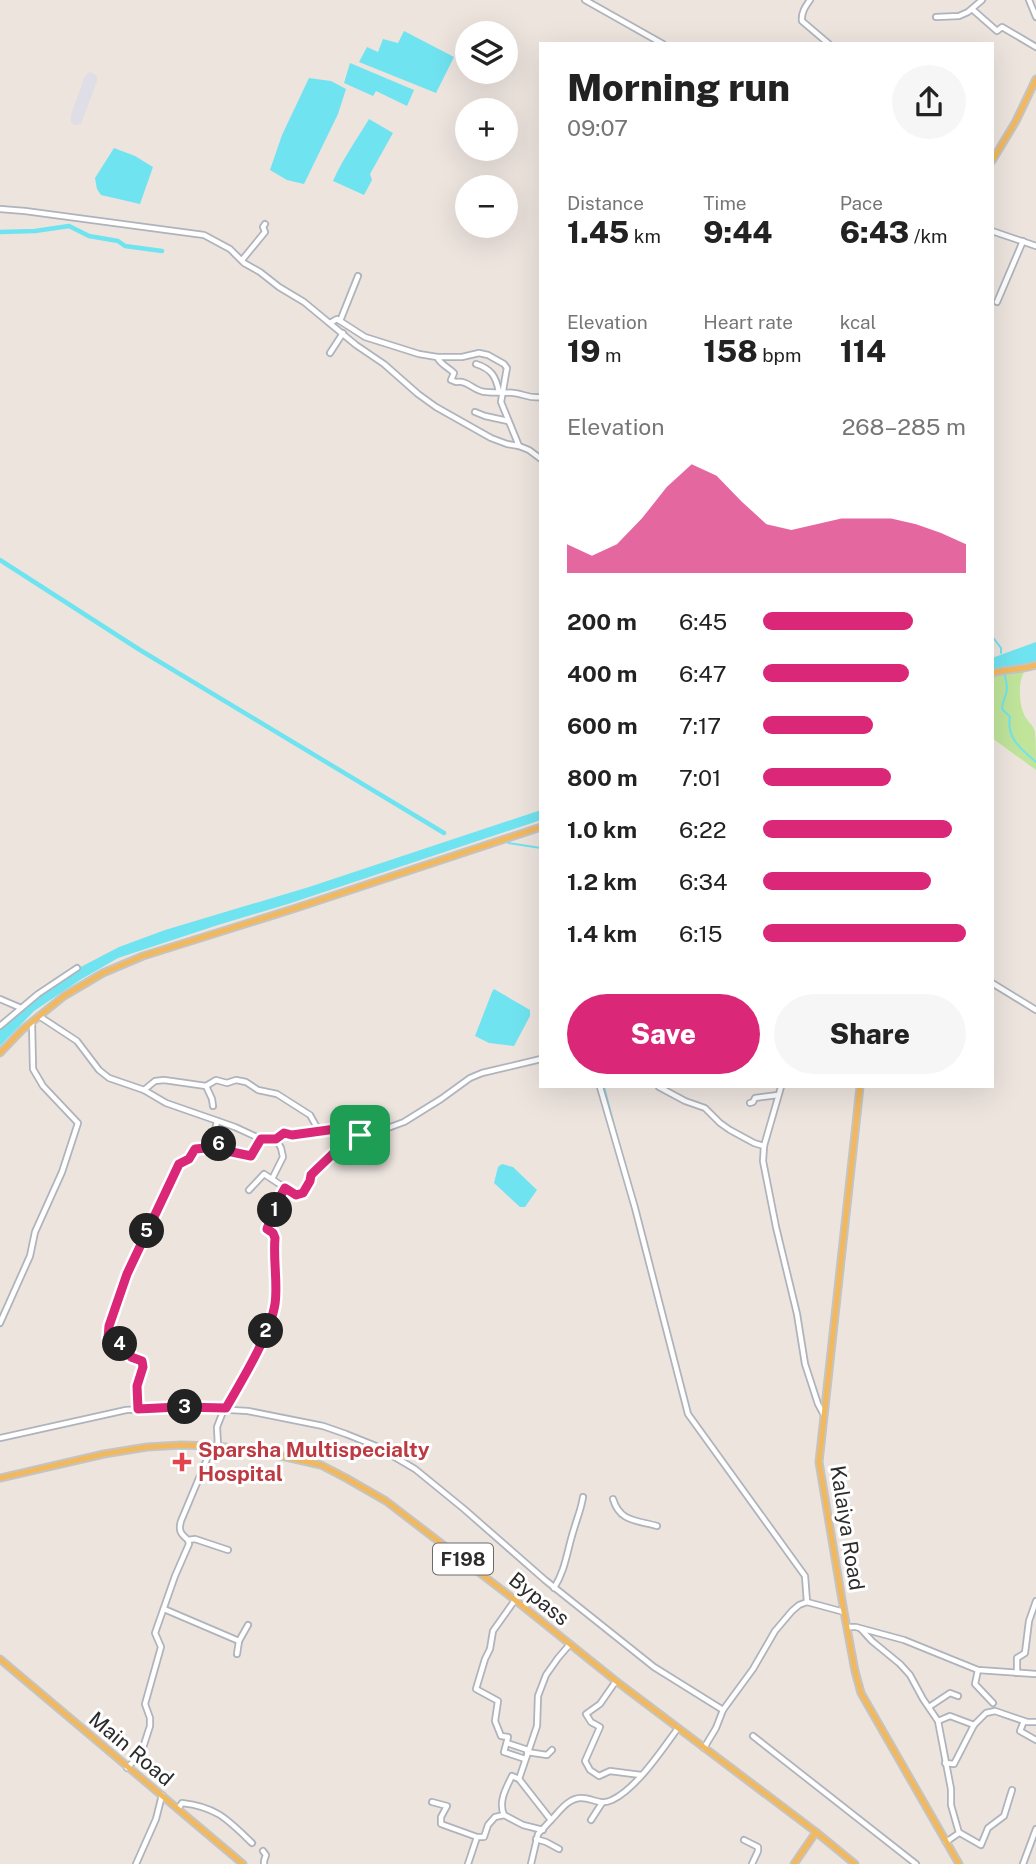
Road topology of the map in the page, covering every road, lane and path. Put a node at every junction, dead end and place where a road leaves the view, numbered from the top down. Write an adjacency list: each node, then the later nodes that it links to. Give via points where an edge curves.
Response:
1 (585, 0): 8 (street)
2 (810, 0): 9 (street, via 802,21)
3 (982, 0): 5 (street)
4 (1029, 0): 6 (street)
5 (972, 9): 7 (street, via 955,18); 10 (street, via 997,31 1002,27)
6 (1036, 17)
7 (936, 18)
8 (659, 42)
9 (827, 42)
10 (1036, 47)
11 (1036, 79): 12 (main road)
12 (1035, 88): 13 (main road)
13 (994, 158)
14 (0, 209): 19 (street, via 204,235)
15 (265, 224): 19 (street, via 265,232)
16 (994, 232): 17 (street)
17 (1023, 241): 18 (street); 21 (street)
18 (1036, 246)
19 (242, 260): 23 (street)
20 (358, 276): 22 (street)
21 (997, 302)
22 (341, 321): 23 (street); 26 (street, via 365,337)
23 (330, 323): 24 (street)
24 (343, 333): 25 (street); 32 (street, via 436,407 491,438)
25 (330, 353)
26 (437, 357): 28 (street, via 454,373 451,380 485,393); 28 (street, via 479,354 504,364 507,368)
27 (476, 364): 28 (street, via 492,373)
28 (500, 393): 29 (street); 31 (street)
29 (539, 397)
30 (475, 412): 31 (street)
31 (508, 421): 32 (street)
32 (519, 446): 33 (street)
33 (539, 458)
34 (1036, 665): 35 (main road)
35 (994, 672)
36 (539, 828): 42 (main road, via 143,956 103,973)
37 (76, 968): 40 (street)
38 (994, 984): 41 (street)
39 (0, 999): 40 (street)
40 (21, 1008): 44 (street)
41 (1036, 1010)
42 (39, 1016): 43 (main road); 52 (street, via 77,1041 109,1078)
43 (32, 1022): 45 (main road); 66 (street, via 33,1069 78,1123 30,1256)
44 (0, 1026)
45 (0, 1053)
46 (539, 1059): 58 (street, via 470,1078 404,1122)
47 (206, 1086): 52 (street, via 164,1080); 55 (street); 57 (street, via 213,1081 236,1080 265,1093 271,1091 310,1115)
48 (600, 1088): 81 (street, via 688,1414 804,1576)
49 (661, 1088): 62 (street, via 705,1108 730,1130)
50 (781, 1088): 53 (street)
51 (860, 1088): 69 (main road, Kalaiya Road)
52 (144, 1090): 56 (street, via 166,1103)
53 (778, 1095): 54 (street); 62 (street)
54 (750, 1103)
55 (213, 1106)
56 (217, 1120): 59 (street); 60 (street)
57 (319, 1130): 58 (street, via 343,1128); 61 (street, via 284,1133)
58 (360, 1135): 64 (street, via 311,1175 303,1193 296,1195)
59 (213, 1139): 60 (street, via 227,1151 251,1156); 67 (street, via 206,1148 195,1149 171,1177 109,1326 108,1338 128,1347 131,1357 142,1361)
60 (261, 1139): 61 (street)
61 (276, 1139): 63 (street, via 283,1157)
62 (764, 1146): 69 (street, via 765,1174 805,1364)
63 (272, 1179): 64 (street); 65 (street, via 264,1174)
64 (285, 1188): 68 (street, via 267,1229 275,1238 275,1304 245,1374)
65 (249, 1190)
66 (0, 1323)
67 (138, 1409): 68 (street); 70 (street)
68 (224, 1409): 71 (street); 78 (street, via 323,1426 376,1446 424,1477)
69 (824, 1416): 83 (main road, Kalaiya Road, via 819,1462)
70 (0, 1438)
71 (215, 1447): 72 (main road, Bypass / F198, via 147,1447); 76 (street, via 179,1529); 79 (main road, Bypass / F198, via 321,1465 386,1501)
72 (0, 1478)
73 (583, 1497): 78 (street, via 562,1576)
74 (614, 1499): 75 (street, via 623,1516)
75 (657, 1526)
76 (188, 1541): 77 (street); 82 (street)
77 (228, 1550)
78 (554, 1588): 98 (street, via 654,1667)
79 (515, 1600): 88 (main road, Bypass / F198); 106 (street, via 493,1631 476,1689 498,1701 495,1721 501,1736 508,1737)
80 (1036, 1601): 92 (street, via 1025,1653 1017,1658)
81 (807, 1602): 83 (street); 98 (street, via 775,1631)
82 (164, 1609): 87 (street); 112 (street, via 155,1633 161,1647 145,1704 150,1726 141,1754)
83 (844, 1612): 85 (main road, Kalaiya Road)
84 (248, 1625): 87 (street)
85 (847, 1627): 86 (street); 130 (main road, Kalaiya Road, via 861,1693)
86 (861, 1629): 91 (street, via 923,1647); 97 (street, via 910,1675)
87 (239, 1641): 89 (street)
88 (570, 1644): 94 (main road, Bypass / F198); 109 (street, via 541,1686 537,1726)
89 (237, 1654)
90 (0, 1659): 112 (main road, Main Road)
91 (978, 1670): 92 (street); 96 (street, via 975,1684)
92 (1017, 1673): 93 (street)
93 (1036, 1674)
94 (615, 1681): 103 (main road, Bypass / F198); 113 (street, via 586,1714 600,1727 585,1761 599,1776 610,1771)
95 (958, 1696): 97 (street, via 945,1694)
96 (993, 1703)
97 (929, 1707): 99 (street)
98 (723, 1710): 107 (street)
99 (939, 1721): 102 (street, via 950,1716); 111 (street)
100 (1024, 1721): 101 (street); 102 (street, via 990,1711); 105 (street, via 1020,1731)
101 (1036, 1721)
102 (974, 1725): 111 (street, via 954,1765)
103 (678, 1728): 107 (main road, Bypass / F198); 113 (street)
104 (753, 1736): 143 (street)
105 (1036, 1740)
106 (507, 1743): 109 (street); 110 (street, via 504,1752)
107 (704, 1748): 125 (main road, Bypass / F198)
108 (552, 1750): 109 (street, via 547,1755)
109 (528, 1751): 110 (street)
110 (525, 1759): 114 (street)
111 (946, 1763): 126 (street)
112 (127, 1768): 116 (main road, Main Road)
113 (642, 1775): 118 (street, via 617,1798)
114 (519, 1779): 120 (street, via 512,1776 505,1790); 121 (street)
115 (1012, 1790): 126 (street, via 1004,1816 988,1828 981,1845)
116 (162, 1795): 119 (main road, Main Road); 135 (street)
117 (432, 1802): 127 (street, via 446,1806 441,1825)
118 (602, 1803): 121 (street, via 580,1798); 122 (street)
119 (178, 1809): 132 (street, via 182,1803 219,1813); 136 (main road, Main Road)
120 (504, 1815): 124 (street); 127 (street, via 495,1816 484,1837)
121 (551, 1820): 124 (street)
122 (591, 1820)
123 (1036, 1829): 131 (street)
124 (543, 1830): 128 (street)
125 (816, 1832): 141 (main road); 142 (main road, Bypass / F198)
126 (959, 1833): 130 (street)
127 (477, 1837): 138 (street)
128 (536, 1839): 133 (street); 139 (street)
129 (744, 1840): 140 (street, via 758,1847)
130 (946, 1842): 144 (main road, Kalaiya Road)
131 (1034, 1842): 145 (street)
132 (253, 1843)
133 (559, 1849)
134 (263, 1851): 137 (street)
135 (136, 1864)
136 (243, 1864)
137 (264, 1864)
138 (468, 1864)
139 (530, 1864)
140 (752, 1864)
141 (794, 1864)
142 (855, 1864)
143 (916, 1864)
144 (959, 1864)
145 (1023, 1864)

